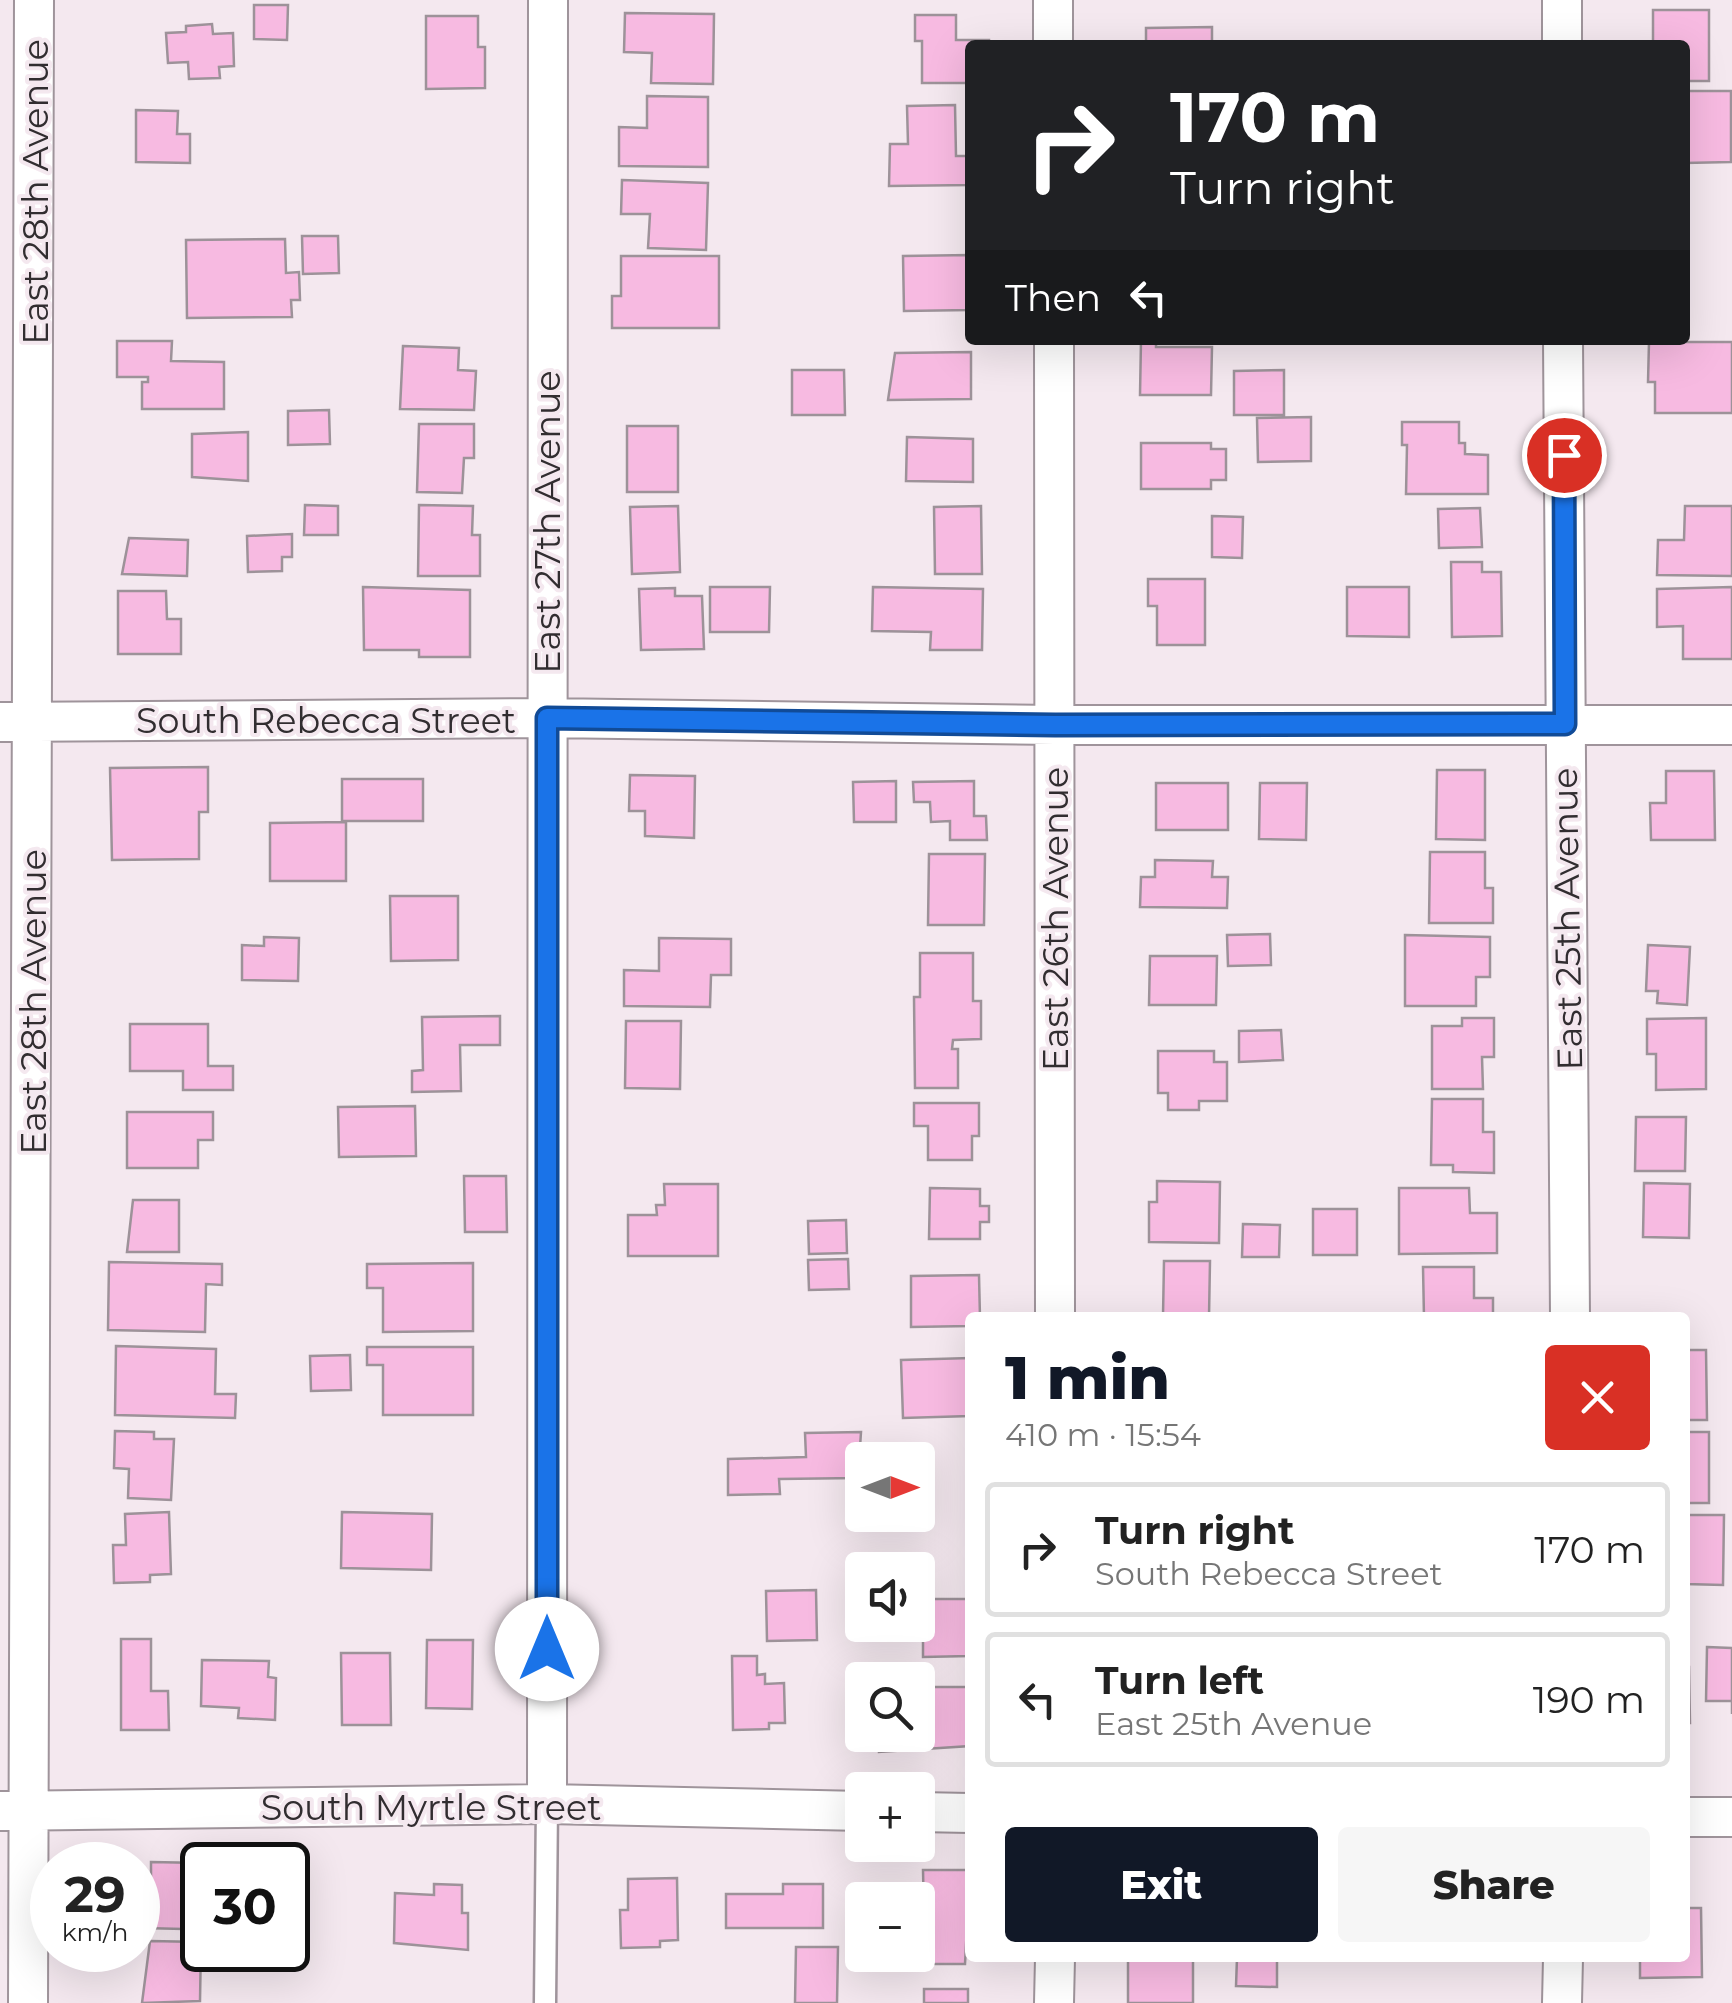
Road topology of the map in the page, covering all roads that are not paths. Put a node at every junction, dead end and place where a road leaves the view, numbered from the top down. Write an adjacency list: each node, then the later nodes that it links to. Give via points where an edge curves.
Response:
1 (34, 0): 10 (street, East 28th Avenue)
2 (548, 0): 9 (street, East 27th Avenue)
3 (1053, 0): 5 (street)
4 (1562, 0): 6 (street)
5 (1053, 40)
6 (1562, 40)
7 (1054, 345): 12 (street, East 26th Avenue)
8 (1564, 345): 11 (street, East 25th Avenue)
9 (547, 718): 10 (street, South Rebecca Street); 12 (street, South Rebecca Street); 16 (street, East 27th Avenue)
10 (18, 722): 18 (street, East 28th Avenue)
11 (1565, 724): 12 (street, South Rebecca Street); 13 (street, South Rebecca Street); 15 (street, East 25th Avenue)
12 (1055, 725): 14 (street, East 26th Avenue)
13 (1732, 725)
14 (1055, 1312)
15 (1570, 1312)
16 (547, 1804): 17 (street, South Myrtle Street); 18 (street, South Myrtle Street); 26 (lane, East 27th Avenue)
17 (845, 1810)
18 (14, 1811): 25 (street, East 28th Avenue)
19 (935, 1812): 20 (street)
20 (965, 1813)
21 (1732, 1817): 22 (street)
22 (1690, 1818)
23 (1054, 1962): 27 (street)
24 (1562, 1962): 28 (street)
25 (28, 2003)
26 (546, 2003)
27 (1054, 2003)
28 (1562, 2003)

